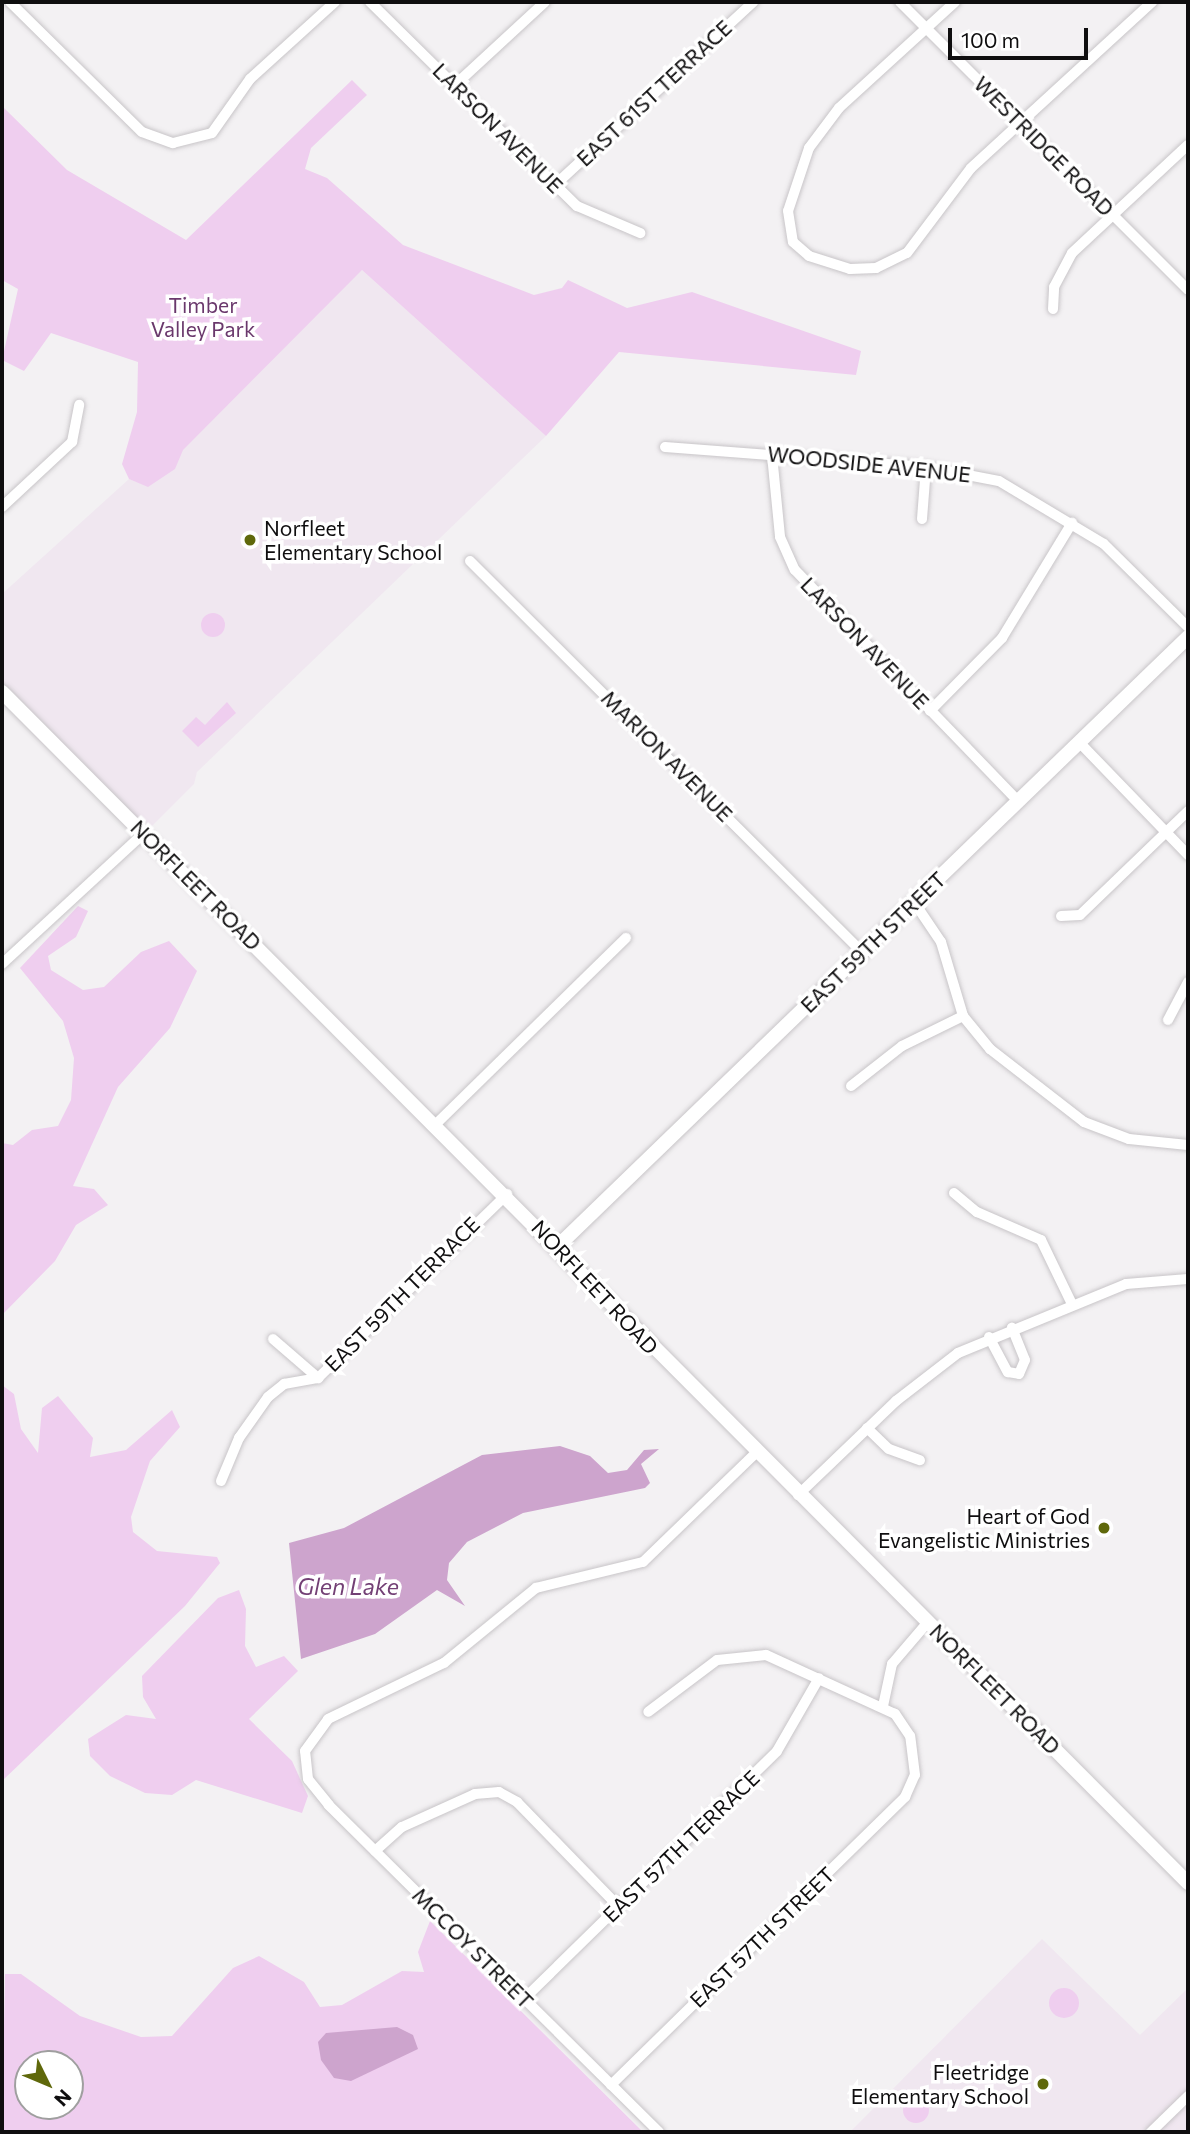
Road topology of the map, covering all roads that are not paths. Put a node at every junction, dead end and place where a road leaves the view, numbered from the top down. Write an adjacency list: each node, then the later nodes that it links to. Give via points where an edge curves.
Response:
1 (10, 2): 2 (street, via 142,132 173,143 212,133 250,79)
2 (335, 2)
3 (370, 2): 10 (street, LARSON AVENUE)
4 (545, 2): 10 (street)
5 (753, 2): 13 (street, EAST 61ST TERRACE)
6 (900, 2): 9 (street, WESTRIDGE ROAD)
7 (955, 2): 9 (street)
8 (1152, 2): 11 (street)
9 (926, 29): 11 (street, WESTRIDGE ROAD); 11 (street, via 839,108 809,148 788,211 800,249 850,269 896,260 920,240 971,168)
10 (455, 85): 13 (street, LARSON AVENUE)
11 (1020, 122): 14 (street, WESTRIDGE ROAD)
12 (1188, 145): 14 (street)
13 (555, 185): 15 (street, LARSON AVENUE, via 595,218)
14 (1112, 215): 16 (street, WESTRIDGE ROAD); 17 (street, via 1063,264)
15 (640, 233)
16 (1188, 290)
17 (1053, 309)
18 (79, 405): 22 (street, via 72,442)
19 (665, 447): 20 (street, WOODSIDE AVENUE)
20 (772, 454): 21 (street, WOODSIDE AVENUE); 29 (street, LARSON AVENUE, via 780,537 795,570)
21 (926, 467): 23 (street); 24 (street, WOODSIDE AVENUE, via 999,481)
22 (2, 507)
23 (922, 519)
24 (1073, 523): 26 (street, WOODSIDE AVENUE, via 1132,568); 29 (street, via 1002,638)
25 (470, 561): 39 (street, MARION AVENUE)
26 (1188, 626)
27 (1188, 637): 30 (street, EAST 59TH STREET)
28 (2, 692): 34 (street, NORFLEET ROAD)
29 (930, 711): 31 (street, LARSON AVENUE)
30 (1079, 742): 31 (street, EAST 59TH STREET); 33 (street)
31 (1018, 801): 36 (street, EAST 59TH STREET)
32 (1188, 811): 33 (street)
33 (1166, 832): 35 (street); 37 (street, via 1080,915)
34 (144, 833): 40 (street); 45 (street, NORFLEET ROAD)
35 (1188, 855)
36 (914, 902): 39 (street, EAST 59TH STREET); 42 (street, via 941,942)
37 (1061, 916)
38 (626, 938): 45 (street)
39 (862, 952): 49 (street, EAST 59TH STREET)
40 (2, 964)
41 (1188, 982): 43 (street)
42 (963, 1016): 44 (street, via 902,1046); 46 (street, via 990,1049 1084,1122 1129,1139)
43 (1168, 1020)
44 (851, 1086)
45 (436, 1124): 48 (street, NORFLEET ROAD)
46 (1188, 1145)
47 (954, 1193): 51 (street, via 977,1212 1041,1240)
48 (507, 1194): 49 (street, NORFLEET ROAD); 55 (street, EAST 59TH TERRACE)
49 (557, 1247): 57 (street, NORFLEET ROAD)
50 (1188, 1279): 51 (street, via 1143,1280)
51 (1072, 1304): 52 (street)
52 (1012, 1327): 53 (street); 53 (street, via 1026,1365 1019,1374 1008,1372)
53 (989, 1337): 56 (street, via 928,1373)
54 (273, 1339): 55 (street)
55 (318, 1378): 59 (street, EAST 59TH TERRACE, via 284,1384 268,1397 239,1438)
56 (867, 1428): 58 (street, via 889,1449); 60 (street)
57 (756, 1453): 60 (street, NORFLEET ROAD); 65 (street, MCCOY STREET, via 643,1562 536,1588 444,1663 328,1719 309,1738 305,1754 314,1789)
58 (920, 1460)
59 (221, 1481)
60 (798, 1495): 61 (street, NORFLEET ROAD)
61 (927, 1622): 63 (street, via 892,1664); 66 (street, NORFLEET ROAD)
62 (819, 1678): 63 (street); 64 (street, via 766,1655 735,1654 690,1675); 67 (street, EAST 57TH TERRACE, via 777,1751)
63 (883, 1706): 69 (street, EAST 57TH STREET, via 910,1736 915,1764 909,1787)
64 (648, 1712)
65 (374, 1851): 67 (street, via 402,1828 475,1794 499,1792 517,1802); 68 (street, MCCOY STREET)
66 (1188, 1884)
67 (618, 1906): 68 (street, EAST 57TH TERRACE)
68 (524, 1999): 69 (street, MCCOY STREET)
69 (611, 2085): 71 (street, MCCOY STREET)
70 (1188, 2096): 72 (street)
71 (659, 2132)
72 (1151, 2132)

